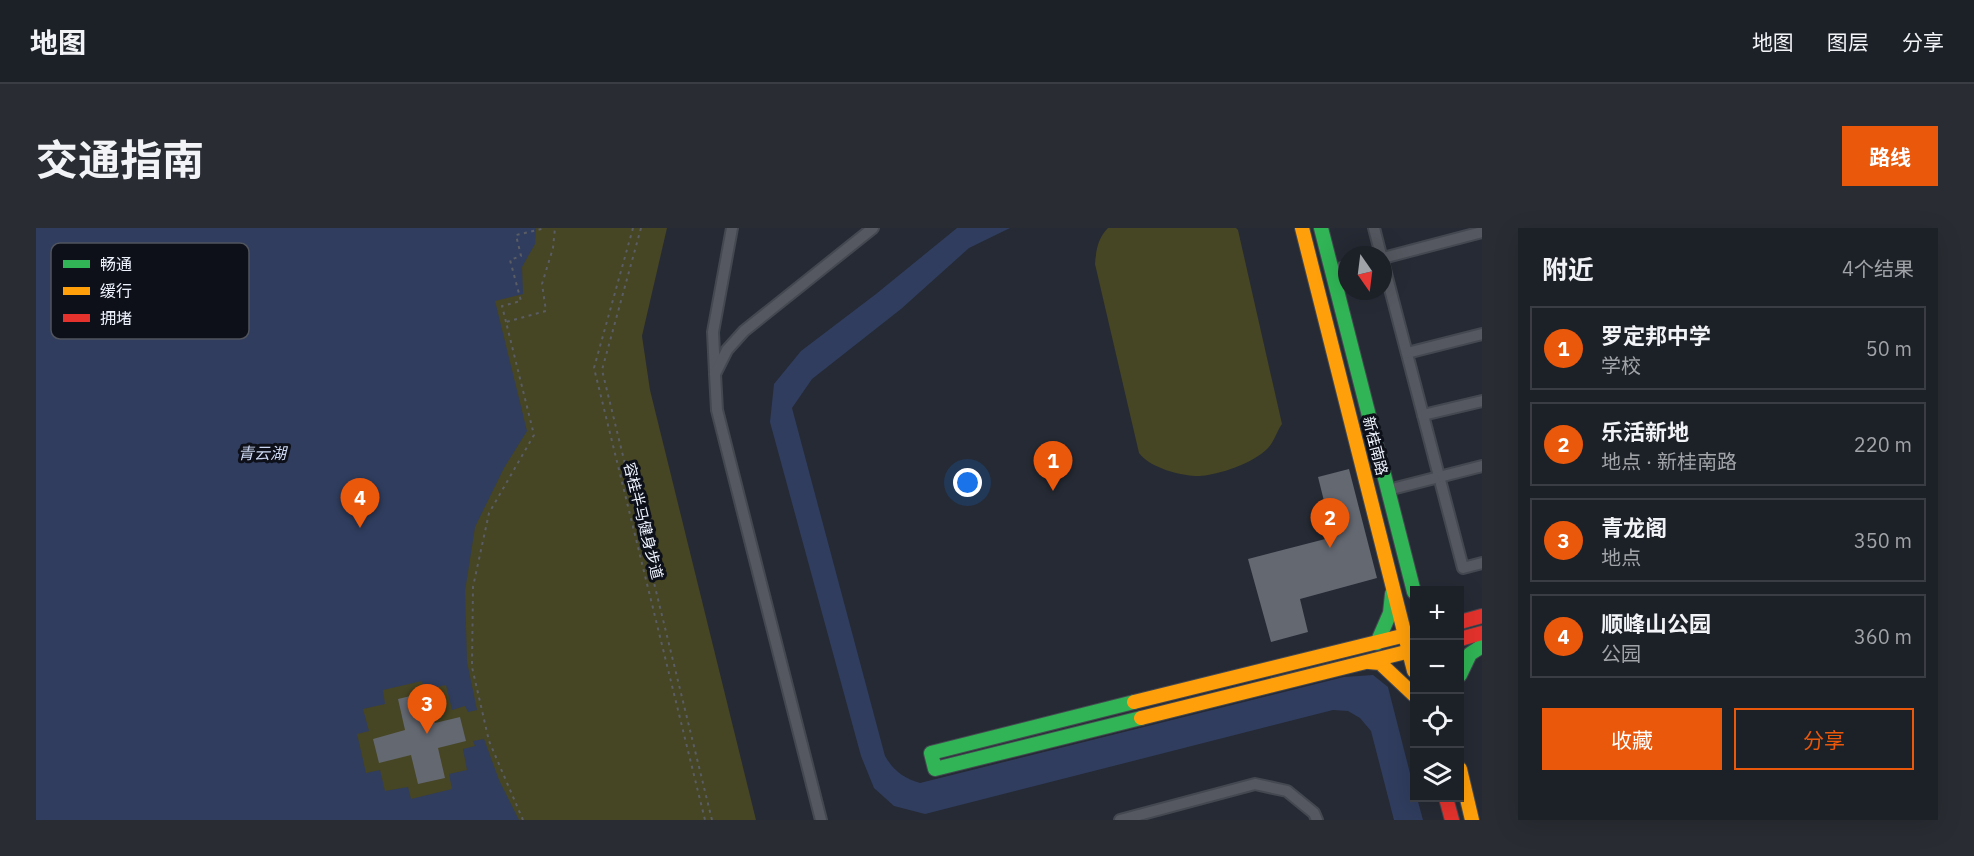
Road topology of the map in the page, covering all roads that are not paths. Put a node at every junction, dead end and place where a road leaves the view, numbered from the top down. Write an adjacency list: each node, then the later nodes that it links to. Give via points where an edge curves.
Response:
1 (732, 228): 14 (street, via 713,332)
2 (873, 228): 14 (street, via 744,331 727,350)
3 (1302, 228): 22 (street, 新桂南路)
4 (1321, 228): 10 (street, 新桂南路)
5 (1374, 228): 7 (street)
6 (1482, 232): 8 (street)
7 (1379, 246)
8 (1392, 255)
9 (1338, 269): 10 (street)
10 (1332, 270): 19 (street, 新桂南路)
11 (1392, 296): 13 (street)
12 (1482, 334): 13 (street)
13 (1407, 353): 16 (street)
14 (715, 374): 39 (street, via 717,410)
15 (1482, 401): 16 (street)
16 (1423, 415): 18 (street)
17 (1482, 466): 18 (street)
18 (1439, 477): 19 (street); 20 (street, via 1463,568)
19 (1388, 490): 21 (street, 新桂南路)
20 (1482, 563)
21 (1410, 572): 23 (street, 新桂南路); 24 (street)
22 (1390, 574): 29 (street, 新桂南路); 31 (street, via 1393,601)
23 (1413, 586)
24 (1420, 586)
25 (1464, 615): 26 (street)
26 (1482, 615): 27 (street)
27 (1464, 621)
28 (1482, 633): 30 (street)
29 (1410, 634): 31 (street)
30 (1464, 638)
31 (1377, 643): 34 (street, via 931,753 935,769)
32 (1482, 646): 35 (street, via 1470,654)
33 (1410, 651): 34 (street)
34 (1366, 662): 36 (street, via 1380,663)
35 (1464, 667)
36 (1413, 694)
37 (1464, 786): 43 (street)
38 (1447, 802): 42 (street)
39 (821, 820)
40 (1120, 820): 41 (street, via 1255,784 1287,791)
41 (1317, 820)
42 (1452, 820)
43 (1472, 820)

